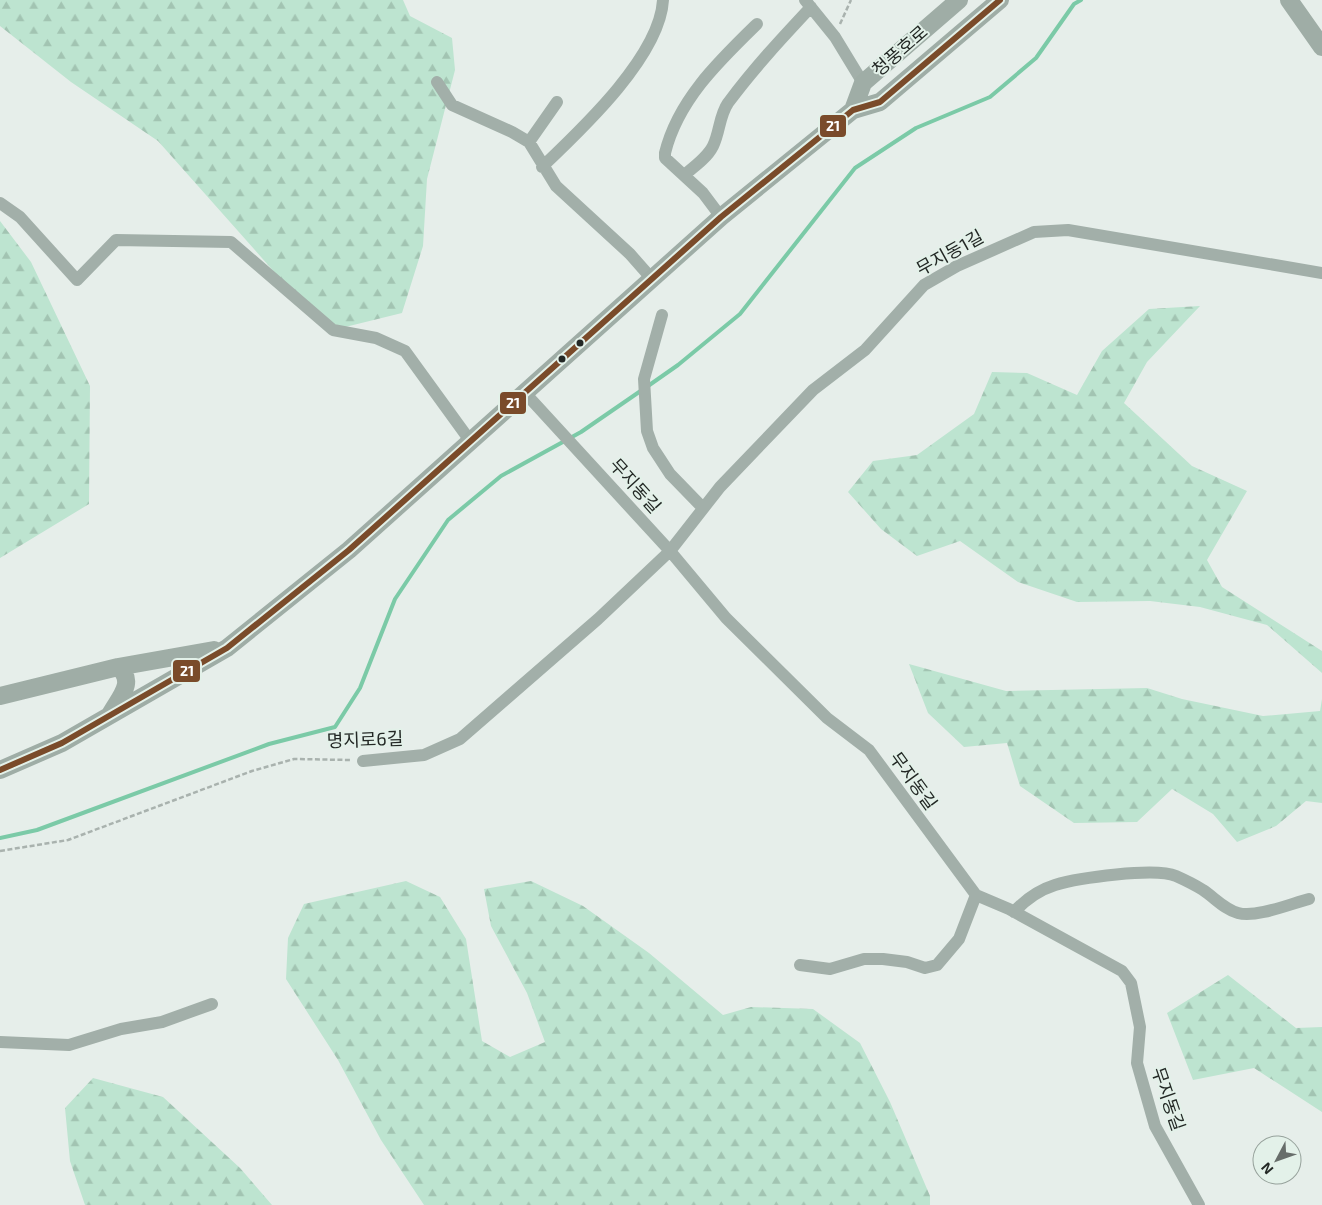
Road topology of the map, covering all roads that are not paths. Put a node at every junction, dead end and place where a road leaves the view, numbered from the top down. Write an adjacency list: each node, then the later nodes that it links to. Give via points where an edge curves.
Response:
1 (663, 0): 13 (street, via 658,25 643,54 604,103)
2 (959, 0): 9 (main road, 청풍호로)
3 (1000, 0): 11 (main road, 청풍호로, via 880,102)
4 (1289, 0): 7 (main road)
5 (808, 4): 9 (street, via 835,37); 14 (street, via 728,103 706,156)
6 (757, 24): 14 (street, via 696,89 677,121 665,158)
7 (1322, 48)
8 (436, 82): 12 (street, via 452,105)
9 (864, 83): 11 (main road, 청풍호로)
10 (557, 102): 12 (street)
11 (853, 110): 16 (main road, 청풍호로)
12 (529, 142): 13 (street)
13 (542, 168): 18 (street, via 556,186 630,254)
14 (684, 175): 16 (street)
15 (0, 203): 21 (street, via 20,217 78,280 116,240 231,242 333,330 376,338 405,351)
16 (721, 217): 18 (main road, 청풍호로)
17 (1322, 273): 22 (street, 무지동1길, via 1068,230 1034,232 956,266 924,284 865,350 813,390)
18 (652, 279): 20 (main road, 청풍호로)
19 (662, 315): 22 (street, via 644,379 647,431 653,448 670,474)
20 (526, 394): 21 (main road, 청풍호로); 23 (street, 무지동길)
21 (471, 442): 24 (main road, 청풍호로, via 349,550)
22 (703, 508): 23 (street, 무지동1길)
23 (670, 551): 28 (street, 명지로6길, via 598,619 460,739 424,755); 30 (street, 무지동길, via 726,618 827,718 869,750)
24 (227, 648): 25 (main road); 27 (main road, 청풍호로)
25 (118, 667): 26 (main road); 27 (main road, via 128,680)
26 (0, 696)
27 (110, 714): 29 (main road, 청풍호로, via 62,743)
28 (363, 761)
29 (0, 770)
30 (976, 895): 32 (street, 무지동길); 33 (street, via 959,939 937,965 925,968 884,959 864,959 830,969)
31 (1309, 899): 32 (street, via 1257,913 1239,914 1174,875 1150,872 1054,885 1023,902)
32 (1014, 912): 36 (street, 무지동길, via 1122,970 1131,982 1140,1027 1138,1063 1155,1126)
33 (800, 965)
34 (212, 1004): 35 (street, via 162,1022 121,1029 69,1045)
35 (0, 1042)
36 (1199, 1205)

